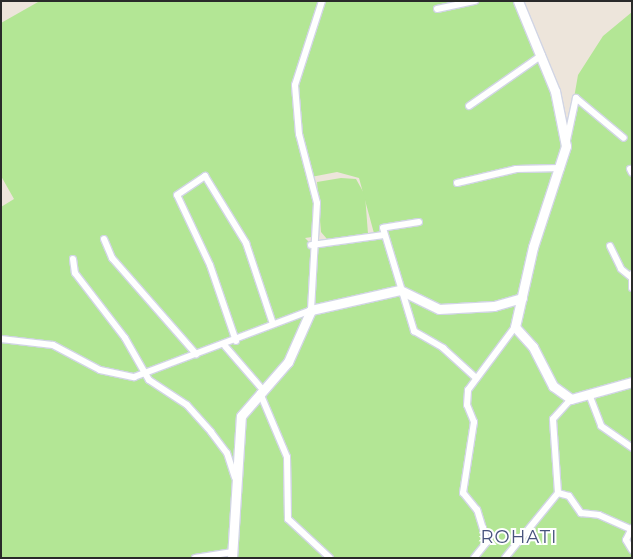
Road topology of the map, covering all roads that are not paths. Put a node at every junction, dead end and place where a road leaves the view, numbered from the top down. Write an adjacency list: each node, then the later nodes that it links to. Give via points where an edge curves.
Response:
1 (322, 1): 14 (street, via 295,85 299,134 316,192)
2 (475, 1): 4 (street)
3 (518, 1): 5 (street)
4 (437, 9)
5 (542, 55): 6 (street); 8 (street)
6 (468, 106)
7 (624, 138): 8 (street, via 576,98)
8 (566, 146): 9 (street)
9 (561, 168): 10 (street, via 516,169); 20 (street, via 533,247)
10 (457, 183)
11 (419, 222): 12 (street, via 390,224 383,227)
12 (384, 235): 14 (street); 19 (street)
13 (104, 239): 27 (street, via 112,258)
14 (312, 245): 21 (street)
15 (610, 246): 17 (street, via 621,269)
16 (73, 259): 28 (street, via 75,273 125,338)
17 (631, 276): 18 (street)
18 (632, 288)
19 (400, 290): 20 (street, via 439,309 494,306); 21 (street); 29 (street, via 415,334 443,348)
20 (522, 298): 23 (street)
21 (311, 310): 22 (street); 31 (street, via 295,351)
22 (273, 324): 25 (street); 25 (street, via 246,243 205,176 177,195 210,265)
23 (515, 326): 29 (street); 33 (street, via 533,347 553,386)
24 (1, 339): 28 (street, via 53,345 107,372 134,377)
25 (236, 341): 26 (street)
26 (225, 346): 27 (street); 31 (street)
27 (196, 354): 28 (street)
28 (145, 373): 35 (street, via 154,386 187,405 211,432 227,453)
29 (476, 378): 42 (street, via 467,397 474,422 463,493 477,510 487,542)
30 (632, 382): 32 (street)
31 (262, 391): 35 (street, via 244,409 239,423); 41 (street, via 287,457 288,519)
32 (589, 394): 33 (street); 34 (street, via 601,426)
33 (571, 399): 36 (street, via 553,420)
34 (632, 448)
35 (236, 482): 39 (street)
36 (558, 493): 37 (street, via 569,496 581,513 599,515); 43 (street)
37 (631, 529): 38 (street, via 626,540)
38 (632, 550)
39 (232, 555): 40 (street)
40 (195, 558)
41 (330, 558)
42 (474, 558)
43 (506, 558)

